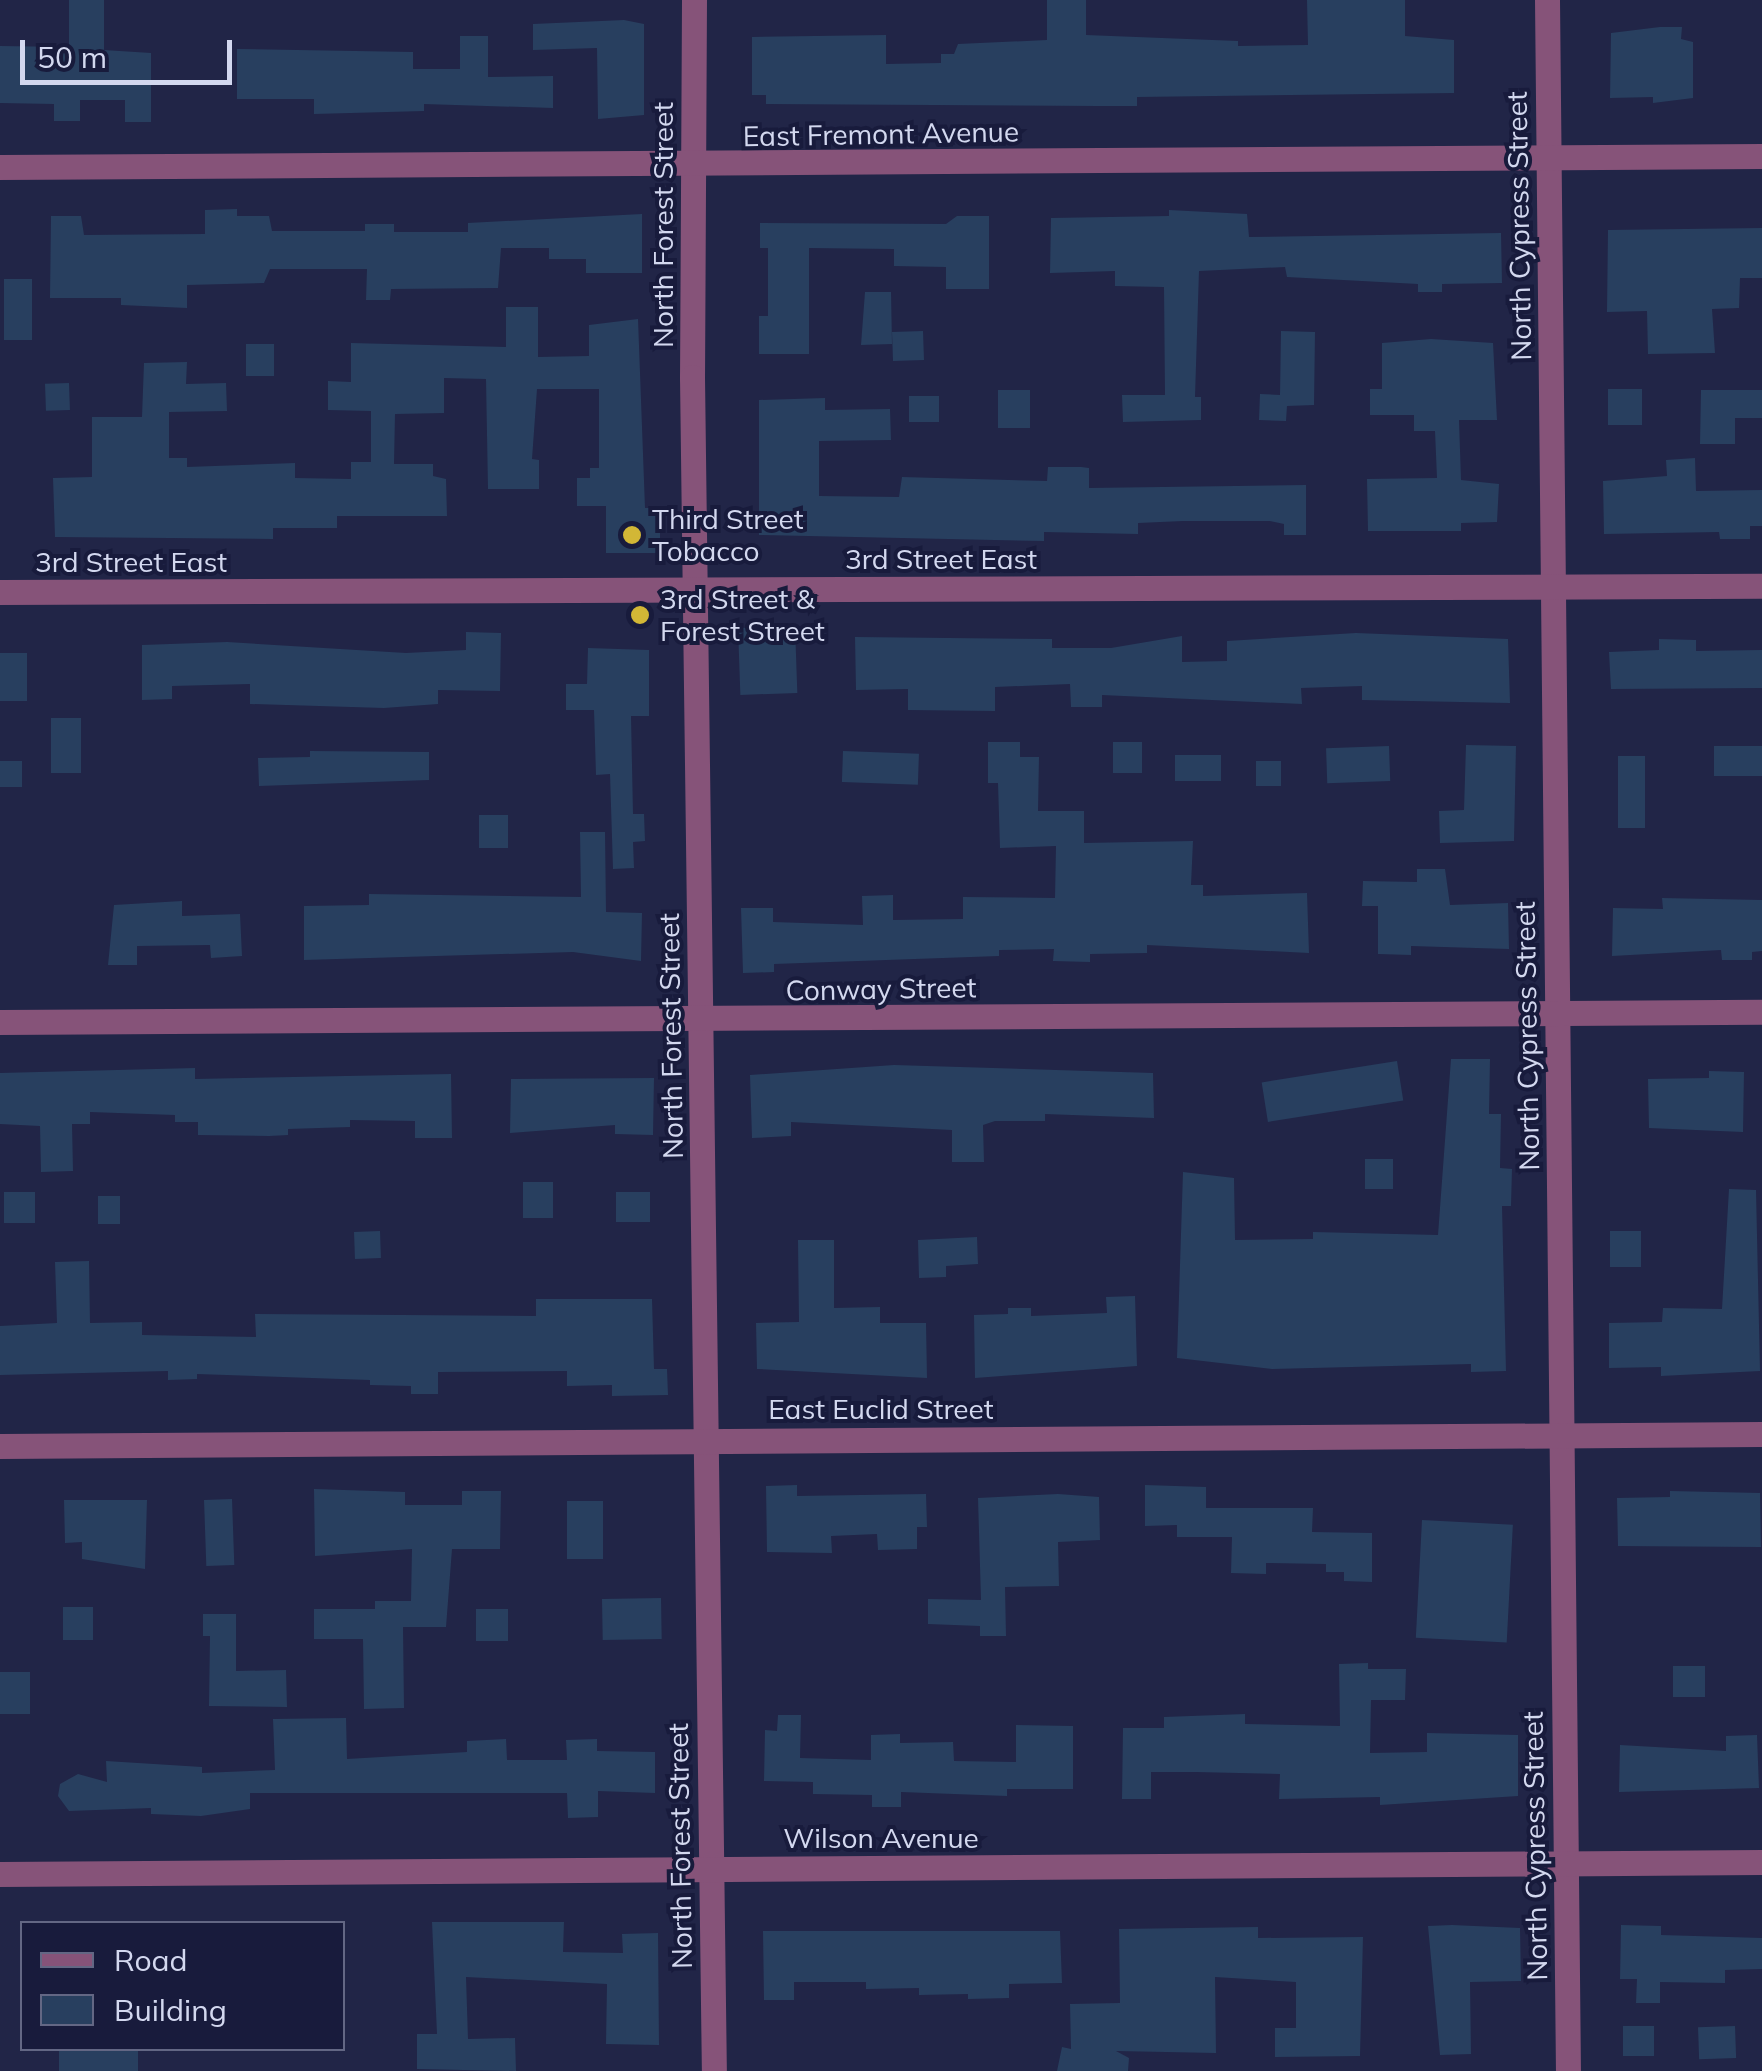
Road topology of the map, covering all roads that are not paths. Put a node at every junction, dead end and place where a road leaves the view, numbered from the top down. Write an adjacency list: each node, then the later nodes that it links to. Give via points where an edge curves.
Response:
1 (694, 0): 6 (street, North Forest Street)
2 (1546, 0): 3 (street, North Cypress Street)
3 (1548, 156): 4 (street, East Fremont Avenue); 6 (street, East Fremont Avenue); 8 (street, North Cypress Street)
4 (1762, 156)
5 (0, 166): 6 (street, East Fremont Avenue)
6 (694, 166): 9 (street, North Forest Street)
7 (1762, 586): 8 (street, 3rd Street East)
8 (1554, 587): 9 (street, 3rd Street East); 11 (street, North Cypress Street)
9 (699, 590): 10 (street, 3rd Street East); 13 (street, North Forest Street)
10 (0, 592)
11 (1555, 1012): 12 (street, Conway Street); 13 (street, Conway Street); 16 (street, North Cypress Street)
12 (1762, 1012)
13 (701, 1021): 14 (street, Conway Street); 17 (street, North Forest Street)
14 (0, 1022)
15 (1762, 1434): 16 (street, East Euclid Street)
16 (1566, 1435): 17 (street, East Euclid Street); 20 (street, North Cypress Street)
17 (706, 1441): 18 (street, East Euclid Street); 21 (street, North Forest Street)
18 (0, 1446)
19 (1762, 1862): 20 (street, Wilson Avenue)
20 (1565, 1863): 21 (street, Wilson Avenue); 24 (street, North Cypress Street)
21 (710, 1870): 22 (street, Wilson Avenue); 23 (street, North Forest Street)
22 (0, 1874)
23 (714, 2071)
24 (1568, 2071)

